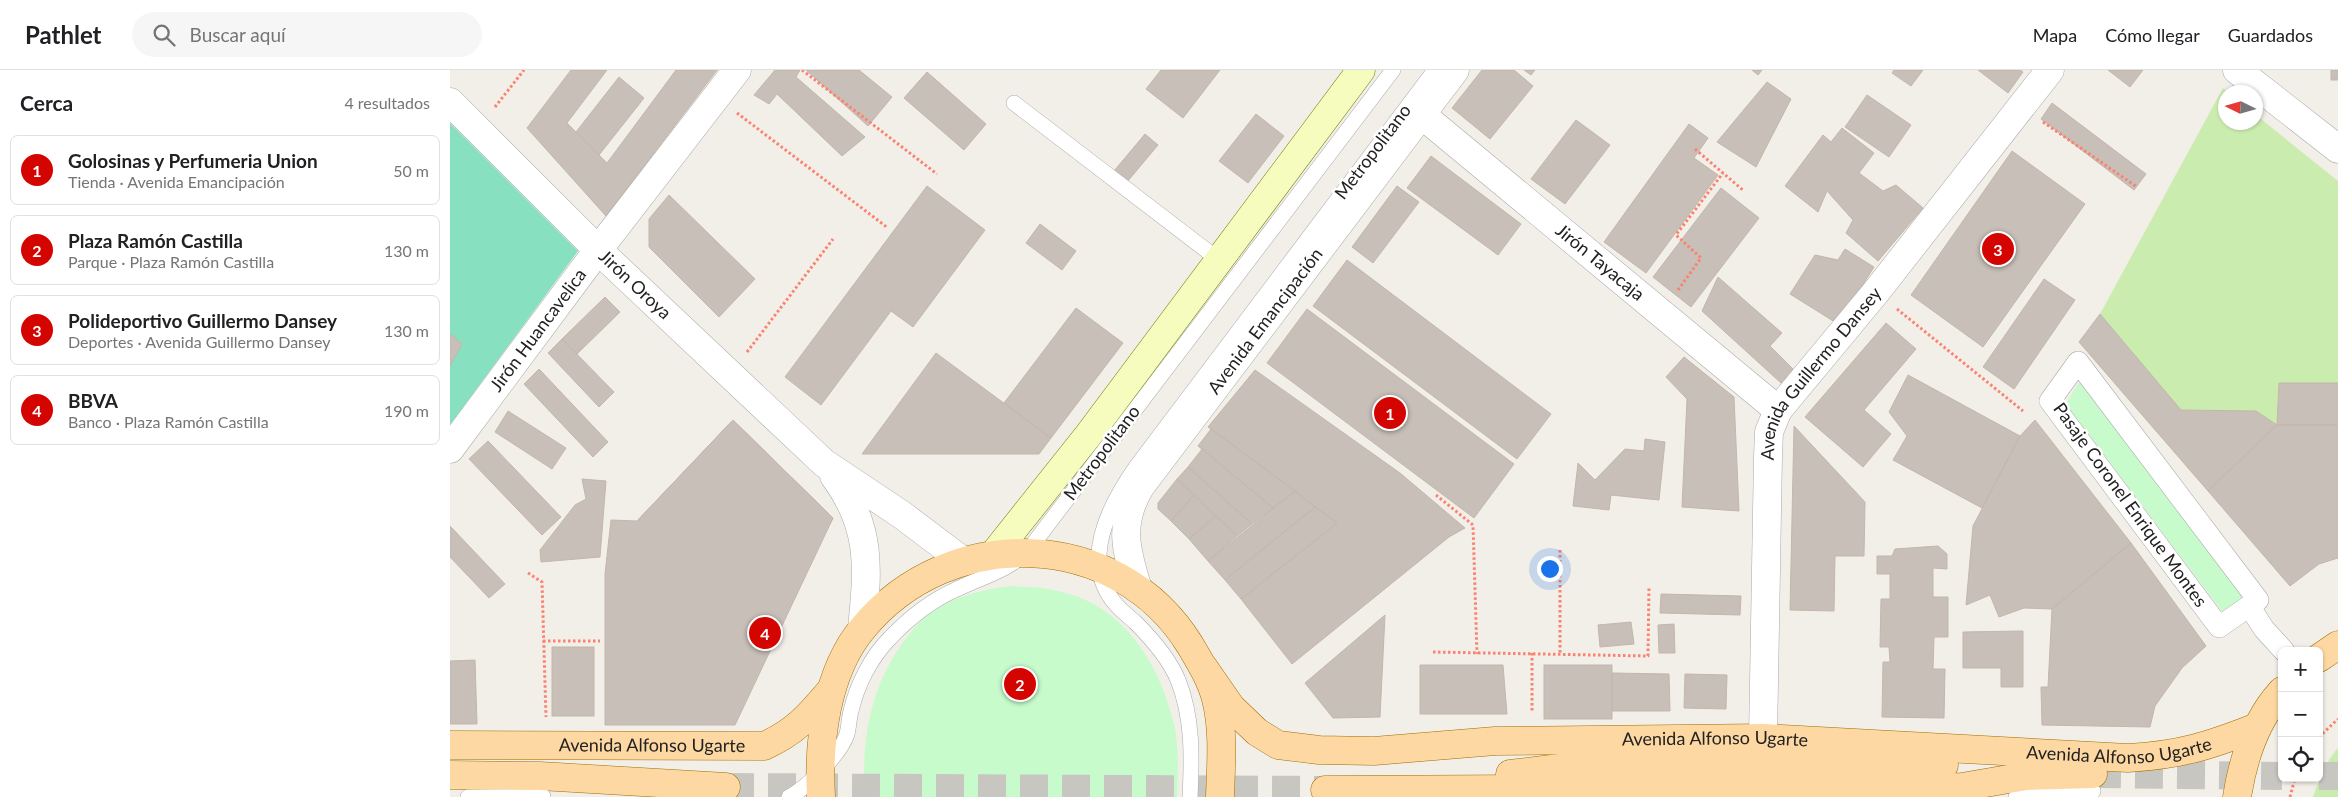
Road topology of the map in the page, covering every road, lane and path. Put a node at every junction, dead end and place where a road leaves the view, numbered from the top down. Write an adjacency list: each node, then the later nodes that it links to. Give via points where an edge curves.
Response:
1 (524, 70): 15 (path)
2 (737, 70): 10 (street, Jirón Huancavelica)
3 (802, 70): 19 (path)
4 (1361, 70): 25 (main road)
5 (1393, 70): 35 (lane, Metropolitano)
6 (1435, 70): 38 (lane, Metropolitano, via 1123,485 1111,507 1100,541)
7 (1456, 70): 14 (street, Avenida Emancipación)
8 (2050, 70): 13 (street, Avenida Guillermo Dansey)
9 (2237, 70): 17 (street)
10 (716, 97): 22 (path); 24 (street, Jirón Huancavelica)
11 (450, 102): 15 (street, Jirón Oroya)
12 (1014, 103): 25 (lane)
13 (2022, 107): 20 (path); 26 (street, Avenida Guillermo Dansey)
14 (1422, 115): 27 (street, Jirón Tayacaja); 41 (street, Avenida Emancipación, via 1134,496 1128,512 1125,539)
15 (478, 130): 24 (street, Jirón Oroya)
16 (1694, 149): 18 (path)
17 (2338, 149)
18 (1723, 173): 21 (path); 27 (path, via 1676,235 1701,258)
19 (937, 174)
20 (2137, 187)
21 (1744, 191)
22 (888, 228)
23 (833, 239): 28 (path)
24 (598, 250): 28 (street, Jirón Oroya); 31 (street, Jirón Huancavelica)
25 (1219, 260): 36 (main road, via 1090,433)
26 (1876, 292): 29 (street, Avenida Guillermo Dansey); 30 (path)
27 (1661, 313): 29 (street, Jirón Tayacaja)
28 (731, 375): 32 (street, Jirón Oroya)
29 (1778, 410): 59 (street, Avenida Guillermo Dansey, via 1769,432)
30 (2023, 411)
31 (450, 449)
32 (824, 463): 37 (street, Jirón Oroya); 43 (street, Jirón Oroya, via 841,485 864,534 867,582)
33 (1436, 495): 50 (path, via 1473,525)
34 (1560, 550): 51 (path)
35 (1027, 552): 36 (main road); 38 (main road, via 1059,556); 67 (lane, Metropolitano, via 1003,570 956,589 918,612 888,639 857,690 847,735)
36 (992, 555): 37 (main road)
37 (963, 561): 43 (main road, via 917,581 891,600)
38 (1100, 568): 41 (main road); 74 (lane, Metropolitano, via 1113,602 1163,653 1178,680 1193,748)
39 (528, 573): 44 (path, via 542,582)
40 (1649, 586): 51 (path, via 1648,656)
41 (1138, 589): 53 (main road, via 1152,599 1181,631)
42 (2249, 606): 42 (street, Pasaje Coronel Enrique Montes, via 2258,600 2078,362 2050,401 2219,627); 47 (street)
43 (862, 629): 54 (main road)
44 (544, 641): 45 (path); 62 (path)
45 (600, 641)
46 (2338, 645): 52 (main road)
47 (2280, 647)
48 (1433, 652): 50 (path)
49 (1532, 653): 50 (path); 51 (path); 60 (path)
50 (1477, 654)
51 (1560, 655)
52 (2323, 655)
53 (1204, 668): 60 (main road, Avenida Alfonso Ugarte, via 1231,707 1257,732 1278,745 1374,751); 75 (main road, via 1217,707 1220,731)
54 (832, 688): 62 (main road, Avenida Alfonso Ugarte, via 808,717 785,736 764,746); 67 (main road, via 823,731)
55 (2281, 692): 57 (main road)
56 (2338, 718): 58 (path)
57 (2257, 727): 63 (main road, Avenida Alfonso Ugarte, via 2193,751); 77 (main road, via 2244,761)
58 (2323, 733)
59 (1763, 738): 60 (main road, Avenida Alfonso Ugarte); 63 (main road, Avenida Alfonso Ugarte)
60 (1533, 741)
61 (450, 745): 62 (main road, Avenida Alfonso Ugarte)
62 (548, 746)
63 (2128, 758): 69 (main road, via 2009,765 1576,766)
64 (450, 775): 68 (main road, Avenida Alfonso Ugarte, via 540,776)
65 (2093, 782): 69 (main road, Avenida Alfonso Ugarte, via 2026,776 1962,787); 76 (lane)
66 (2294, 782): 78 (path)
67 (821, 784): 73 (lane, Metropolitano, via 805,786)
68 (726, 787)
69 (1379, 789): 70 (main road, Avenida Alfonso Ugarte)
70 (1325, 790)
71 (543, 796): 72 (lane)
72 (468, 797)
73 (789, 797)
74 (1190, 797)
75 (1220, 797)
76 (2016, 797)
77 (2237, 797)
78 (2290, 797)

